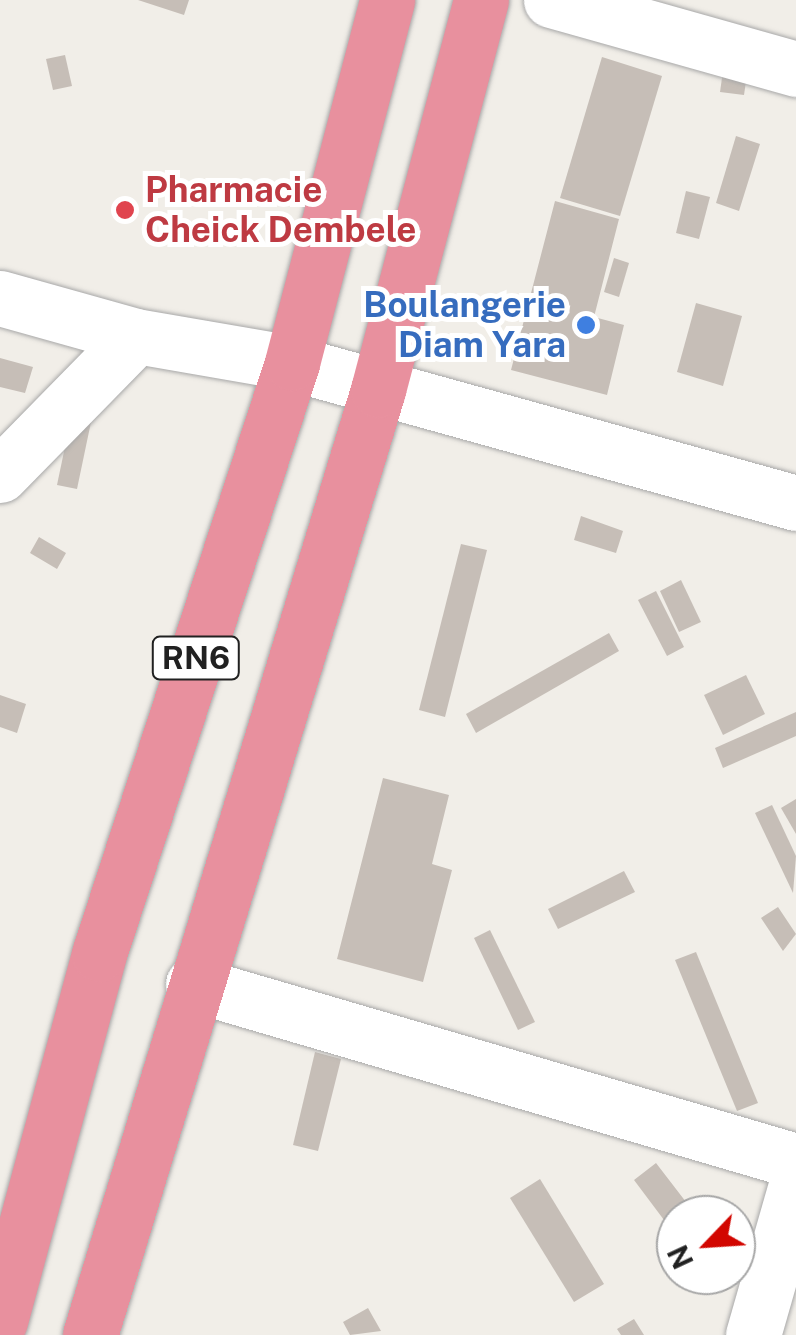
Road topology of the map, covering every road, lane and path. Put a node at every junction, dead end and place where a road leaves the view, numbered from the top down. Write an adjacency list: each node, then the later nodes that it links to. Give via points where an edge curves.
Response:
1 (387, 0): 7 (highway, RN6)
2 (481, 0): 8 (highway, RN6)
3 (551, 0): 4 (street)
4 (796, 69)
5 (0, 298): 6 (street)
6 (136, 336): 7 (street); 9 (street)
7 (292, 363): 8 (street); 14 (highway, RN6, via 99,954)
8 (378, 390): 10 (street); 11 (highway, RN6)
9 (0, 475)
10 (796, 502)
11 (193, 984): 12 (street); 15 (highway, RN6)
12 (796, 1160)
13 (796, 1185): 16 (street)
14 (0, 1321)
15 (90, 1335)
16 (752, 1335)

